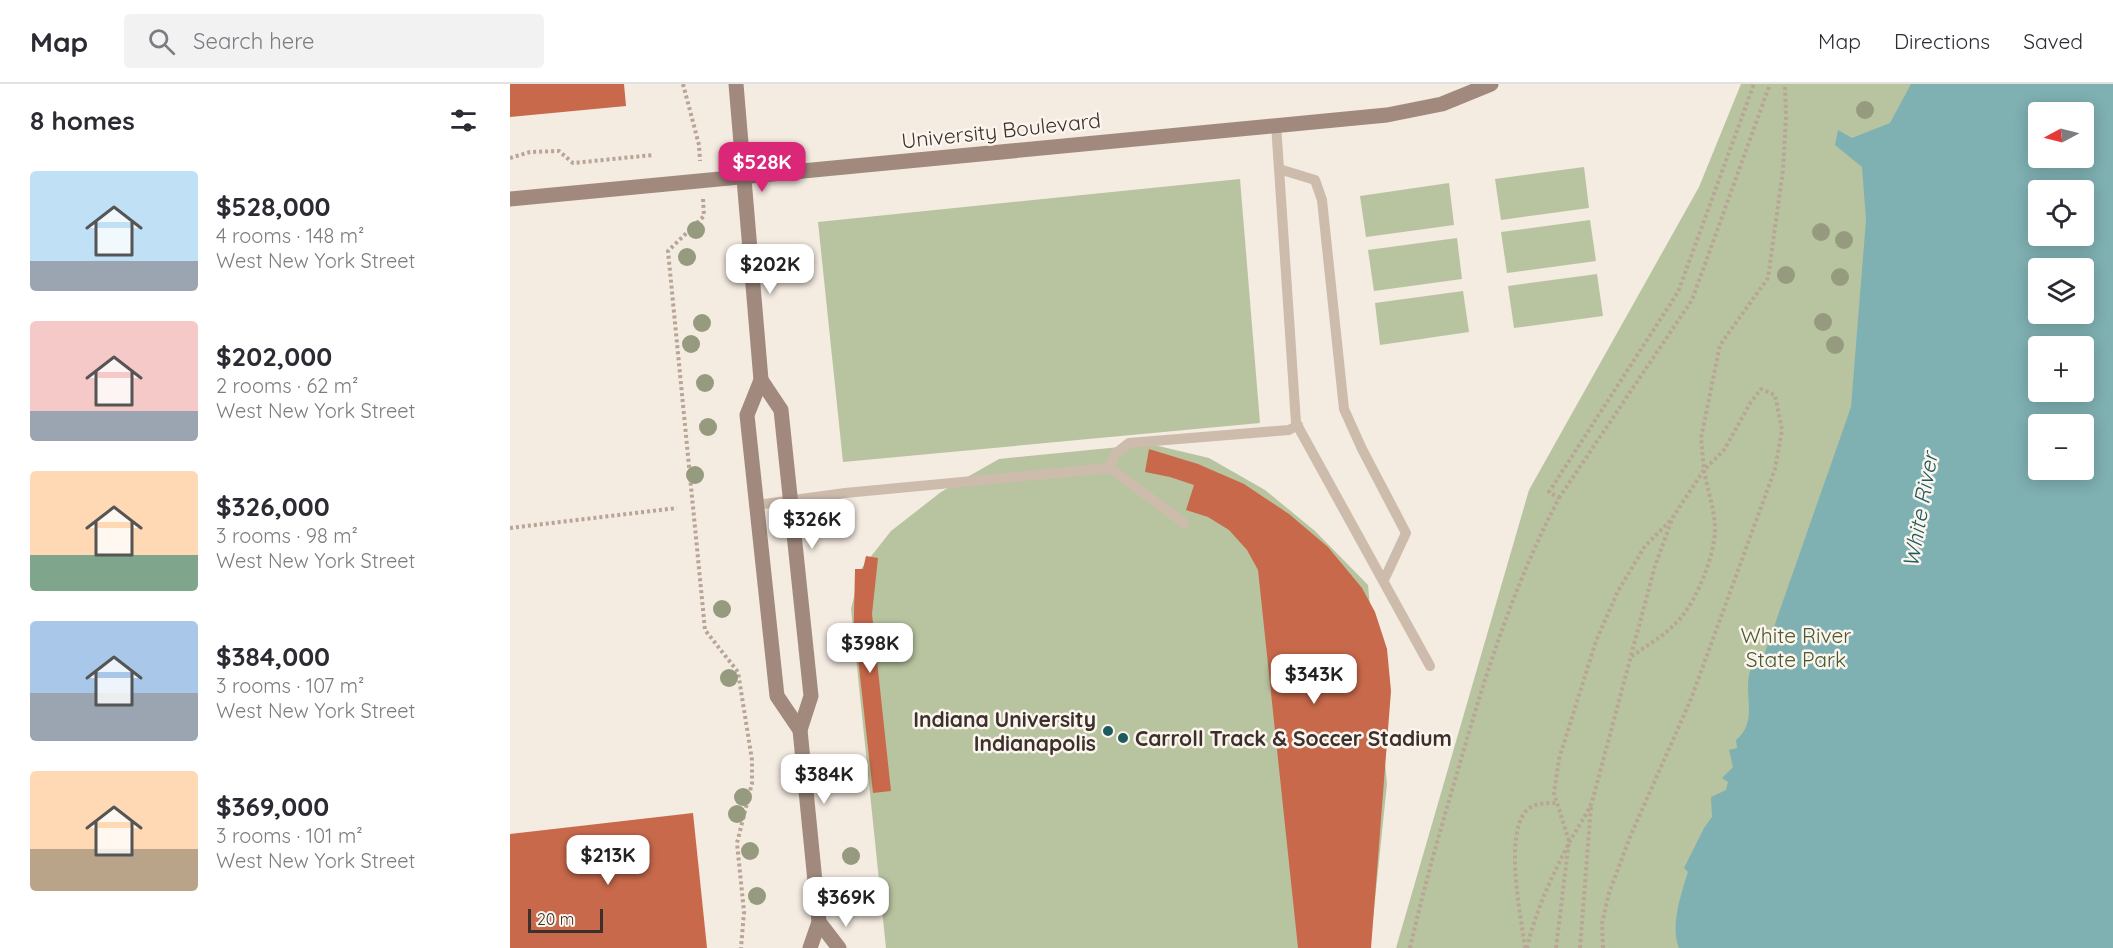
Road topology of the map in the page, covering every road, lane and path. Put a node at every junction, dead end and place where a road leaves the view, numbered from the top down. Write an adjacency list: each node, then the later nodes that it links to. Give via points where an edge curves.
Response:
1 (683, 84): 8 (path)
2 (736, 84): 12 (main road)
3 (1491, 84): 7 (main road, University Boulevard, via 1442,104 1398,113)
4 (1754, 84): 19 (path, via 1678,292 1549,492)
5 (1770, 84): 19 (path, via 1692,300)
6 (1785, 84): 18 (path, via 1783,170 1768,278 1720,345 1701,438)
7 (1276, 124): 11 (lane); 12 (main road, University Boulevard)
8 (699, 145)
9 (653, 155): 10 (path, via 573,163 559,151)
10 (510, 158)
11 (1279, 169): 16 (lane); 26 (lane, via 1314,180 1322,200 1344,409 1406,533)
12 (744, 177): 13 (main road, University Boulevard); 15 (main road)
13 (510, 199)
14 (704, 216): 34 (path, via 668,251 705,630 738,672 752,760 752,783 737,843 744,912)
15 (761, 380): 20 (main road, via 781,410); 21 (main road, via 747,415)
16 (1298, 425): 17 (lane, via 1289,430 1129,443 1115,454); 26 (lane)
17 (1110, 468): 20 (lane); 24 (lane)
18 (1704, 470): 23 (path); 27 (path, via 1715,530 1701,583 1683,615 1657,640); 41 (path, via 1724,450 1761,389 1775,394 1782,430 1775,469 1691,699 1609,893 1602,924)
19 (1559, 498): 37 (path, via 1514,592 1484,682)
20 (790, 502): 21 (lane); 29 (main road, via 811,696)
21 (757, 505): 29 (main road, via 777,696)
22 (677, 508): 25 (path)
23 (1673, 517): 27 (path); 30 (path, via 1646,546 1618,591 1596,641 1559,759)
24 (1184, 523)
25 (510, 528)
26 (1384, 580): 28 (lane)
27 (1629, 658): 31 (path)
28 (1430, 666)
29 (800, 730): 33 (main road)
30 (1556, 802): 32 (path); 38 (path, via 1528,809 1519,823 1515,848)
31 (1592, 802): 32 (path); 40 (path)
32 (1569, 841): 38 (path, via 1533,922); 39 (path)
33 (819, 922): 35 (main road); 36 (main road)
34 (741, 948)
35 (810, 948)
36 (839, 948)
37 (1410, 948)
38 (1526, 948)
39 (1556, 948)
40 (1580, 948)
41 (1603, 948)

